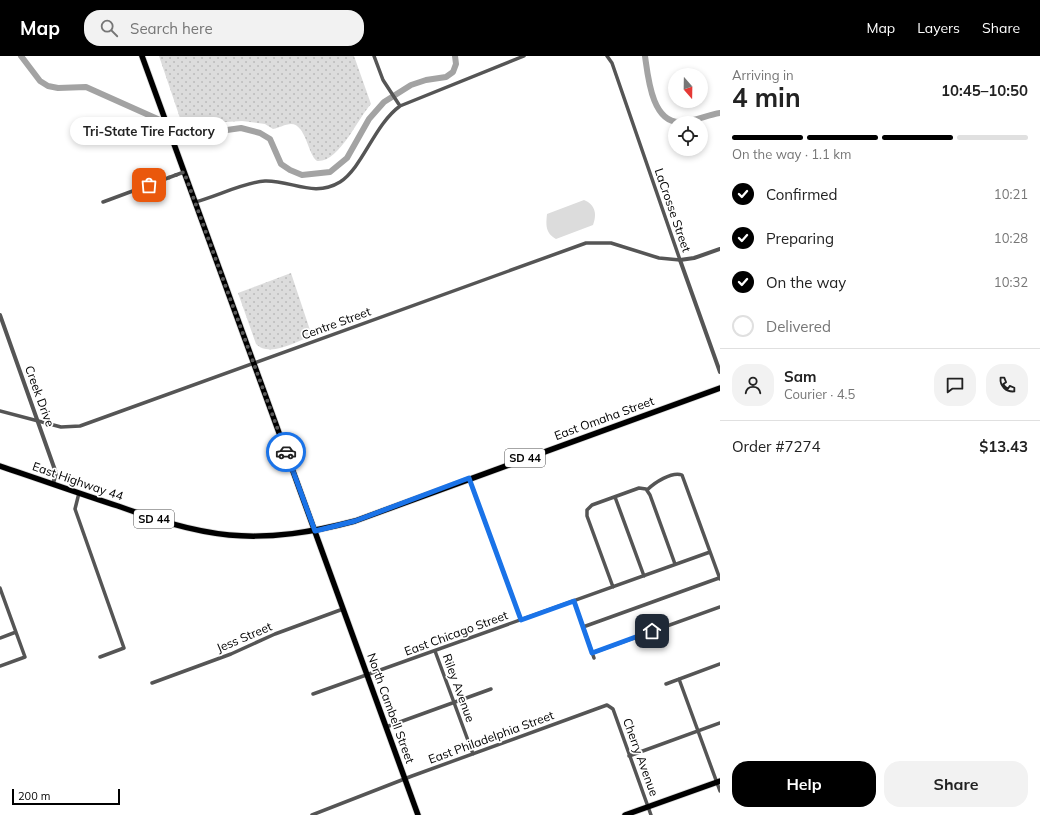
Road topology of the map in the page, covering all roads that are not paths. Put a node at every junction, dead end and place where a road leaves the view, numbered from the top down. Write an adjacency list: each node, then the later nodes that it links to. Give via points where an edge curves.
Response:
1 (142, 56): 6 (main road, North Cambell Street)
2 (374, 56): 5 (street, via 387,87)
3 (524, 56): 5 (street)
4 (607, 56): 10 (street, LaCrosse Street, via 612,63)
5 (400, 106): 8 (street, via 389,114 350,174 327,188 305,189 265,181)
6 (184, 172): 7 (street); 8 (main road, North Cambell Street)
7 (103, 202)
8 (195, 202): 12 (main road, North Cambell Street)
9 (720, 249): 10 (street)
10 (680, 260): 12 (street, Centre Street, via 659,258 611,243 586,243); 13 (street, LaCrosse Street)
11 (0, 315): 16 (street, Creek Drive)
12 (254, 363): 16 (street, Centre Street, via 80,426 61,427); 23 (main road, North Cambell Street)
13 (720, 372)
14 (720, 388): 18 (main road, East Omaha Street / SD 44)
15 (0, 411): 16 (street, Centre Street)
16 (40, 423): 19 (street, Creek Drive, via 56,474)
17 (0, 466): 19 (main road, East Highway 44 / SD 44)
18 (469, 478): 23 (main road, East Omaha Street / SD 44, via 355,521); 33 (street)
19 (53, 484): 21 (main road, East Highway 44 / SD 44)
20 (647, 490): 22 (street, via 641,488); 24 (street, via 656,482 676,474 682,475); 25 (street)
21 (79, 493): 23 (main road, East Highway 44 / SD 44, via 170,523 212,533 252,536); 39 (street, via 74,509 124,648)
22 (615, 497): 26 (street); 28 (street, via 592,505 586,512)
23 (315, 531): 32 (main road, North Cambell Street)
24 (710, 552): 25 (street, East Chicago Street); 27 (street)
25 (675, 564): 26 (street, East Chicago Street)
26 (644, 576): 28 (street, East Chicago Street)
27 (720, 578): 34 (street)
28 (613, 587): 30 (street, East Chicago Street)
29 (0, 588): 35 (street)
30 (574, 601): 33 (street, East Chicago Street); 34 (street)
31 (720, 607): 38 (street)
32 (343, 609): 43 (main road, North Cambell Street); 45 (street, Jess Street)
33 (521, 620): 37 (street, East Chicago Street)
34 (583, 627): 38 (street)
35 (16, 632): 36 (street); 42 (street, via 25,657)
36 (0, 638)
37 (435, 651): 43 (street, East Chicago Street); 49 (street, Riley Avenue)
38 (592, 653): 40 (street)
39 (100, 657)
40 (594, 658)
41 (720, 664): 44 (street)
42 (0, 666)
43 (368, 676): 48 (street, East Chicago Street); 52 (main road, North Cambell Street)
44 (679, 679): 46 (street); 53 (street)
45 (152, 683)
46 (666, 684)
47 (491, 689): 49 (street)
48 (313, 694)
49 (454, 702): 52 (street); 54 (street, Riley Avenue)
50 (610, 706): 54 (street, East Philadelphia Street); 55 (street, Cherry Avenue)
51 (720, 723): 53 (street)
52 (386, 727): 56 (main road, North Cambell Street)
53 (698, 732): 55 (street); 57 (street)
54 (473, 754): 56 (street, East Philadelphia Street)
55 (630, 756): 59 (street, Cherry Avenue)
56 (405, 779): 60 (street, East Philadelphia Street); 61 (main road, North Cambell Street)
57 (718, 781): 58 (street); 59 (main road)
58 (720, 791)
59 (648, 807): 62 (main road); 63 (street, Cherry Avenue)
60 (312, 815)
61 (418, 815)
62 (626, 815)
63 (651, 815)

